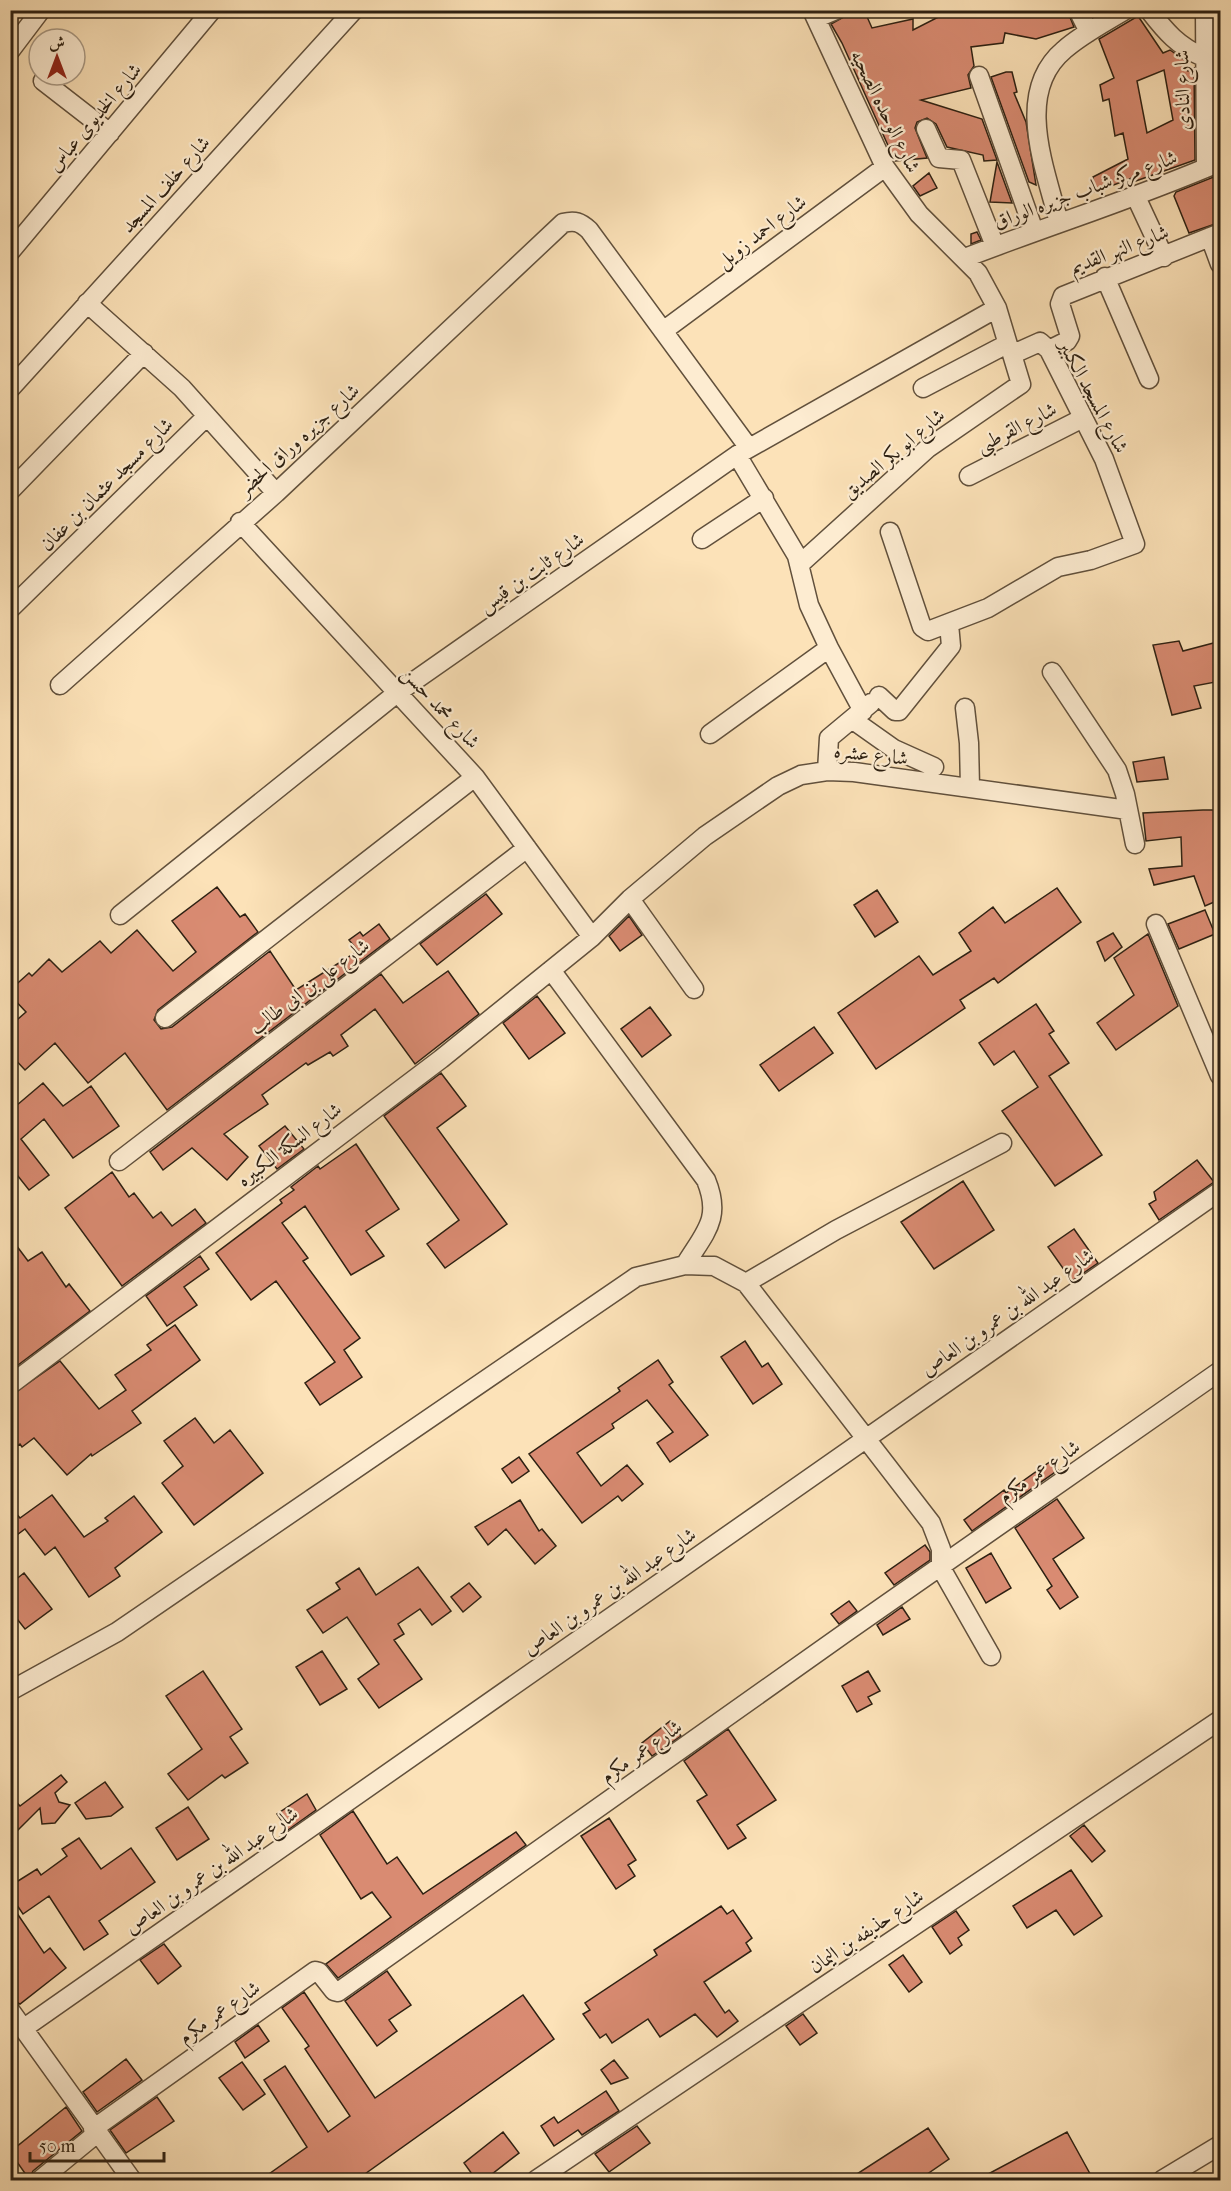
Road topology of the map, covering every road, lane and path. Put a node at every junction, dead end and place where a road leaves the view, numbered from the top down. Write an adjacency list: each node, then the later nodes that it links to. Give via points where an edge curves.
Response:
1 (41, 10): 11 (street)
2 (212, 10): 16 (street, شارع الخديوى عباس)
3 (354, 10): 29 (street, شارع خلف المسجد)
4 (836, 10): 9 (street)
5 (1078, 10): 10 (street)
6 (1125, 10): 10 (street)
7 (1149, 10): 12 (street, via 1169,36)
8 (1205, 10): 12 (street, شارع النادى)
9 (815, 14): 18 (street, شارع الوحده الصحيه)
10 (1089, 32): 20 (street, via 1062,51 1046,70 1036,104 1037,132)
11 (10, 51)
12 (1203, 57): 17 (street, شارع النادى)
13 (979, 76): 21 (street)
14 (51, 87): 16 (street)
15 (926, 129): 23 (street, via 939,158 961,160)
16 (110, 133): 24 (street, شارع الخديوى عباس)
17 (1213, 165): 19 (street, شارع مركز شباب جزيره الوراق)
18 (885, 167): 26 (street, شارع الوحده الصحيه, via 919,214); 31 (street, شارع احمد زويل)
19 (1136, 197): 20 (street, شارع مركز شباب جزيره الوراق); 25 (street)
20 (1059, 223): 21 (street, شارع مركز شباب جزيره الوراق)
21 (1034, 231): 23 (street, شارع مركز شباب جزيره الوراق)
22 (1215, 235): 25 (street, شارع النهر القديم); 27 (street)
23 (995, 246): 26 (street, شارع مركز شباب جزيره الوراق)
24 (10, 252)
25 (1164, 257): 28 (street, شارع النهر القديم)
26 (965, 258): 30 (street, شارع الوحده الصحيه)
27 (1221, 264)
28 (1105, 277): 33 (street, شارع النهر القديم, via 1062,296 1060,304 1070,336); 35 (street)
29 (87, 303): 34 (street); 37 (street, شارع خلف المسجد)
30 (997, 308): 32 (street); 40 (street, شارع ثابت بن قيس)
31 (663, 332): 40 (street); 43 (street, شارع جزيره وراق الحضر, via 589,230 573,220 563,223)
32 (1009, 347): 33 (street, شارع المسجد الكبير, via 1020,351 1035,342); 36 (street); 48 (street, شارع ابو بكر الصديق, via 1021,384 928,448)
33 (1049, 350): 39 (street, شارع المسجد الكبير)
34 (144, 353): 38 (street); 42 (street)
35 (1149, 379)
36 (923, 388)
37 (10, 389)
38 (207, 416): 43 (street); 49 (street, شارع مسجد عثمان بن عفان)
39 (1083, 418): 41 (street, شارع القرطبى); 50 (street, شارع المسجد الكبير, via 1104,459 1135,544 1092,560 1058,567 1007,599)
40 (743, 452): 44 (street); 54 (street, شارع ثابت بن قيس)
41 (969, 476)
42 (10, 491)
43 (276, 493): 45 (street, شارع جزيره وراق الحضر)
44 (764, 498): 47 (street); 48 (street)
45 (240, 522): 53 (street, شارع جزيره وراق الحضر); 54 (street, شارع محمد حسن)
46 (890, 532): 50 (street, via 922,627 928,631)
47 (702, 539)
48 (800, 564): 51 (street, via 809,605)
49 (10, 609)
50 (949, 624): 56 (street, via 953,643 899,711 895,711 883,691)
51 (829, 648): 56 (street); 57 (street)
52 (1052, 672): 62 (street, via 1117,770)
53 (60, 685)
54 (397, 693): 60 (street, شارع محمد حسن); 66 (street, شارع ثابت بن قيس)
55 (965, 708): 61 (street)
56 (858, 715): 58 (street, via 894,749); 59 (street, via 829,738)
57 (710, 734)
58 (934, 767)
59 (827, 771): 61 (street, شارع عشره); 65 (street, شارع عشره, via 778,786 705,836)
60 (475, 777): 64 (street, شارع محمد حسن); 71 (street)
61 (970, 787): 62 (street, شارع عشره)
62 (1128, 810): 63 (street)
63 (1135, 844)
64 (527, 848): 68 (street, شارع محمد حسن); 74 (street, شارع على بن ابى طالب)
65 (630, 899): 68 (street, شارع عشره); 70 (street)
66 (120, 915)
67 (1156, 924): 72 (street)
68 (592, 937): 69 (street, شارع السكة الكبيره)
69 (550, 970): 76 (street, via 706,1180 714,1198 714,1212); 79 (street, شارع السكة الكبيره, via 441,1059)
70 (694, 989)
71 (165, 1018)
72 (1220, 1071)
73 (1002, 1143): 77 (street, via 836,1230)
74 (119, 1161)
75 (1221, 1191): 80 (street, شارع عبد الله بن عمرو بن العاص)
76 (685, 1265): 77 (street, via 714,1266); 83 (street, via 636,1277 126,1626)
77 (746, 1283): 80 (street)
78 (1221, 1371): 81 (street, شارع عمر مكرم)
79 (10, 1385)
80 (867, 1438): 81 (street, via 931,1523 941,1549); 86 (street, شارع عبد الله بن عمرو بن العاص)
81 (941, 1568): 82 (street); 87 (street, شارع عمر مكرم, via 338,1992 315,1971)
82 (991, 1656)
83 (10, 1691)
84 (1221, 1720): 91 (street, شارع حذيفه بن اليمان)
85 (10, 2010): 86 (street)
86 (24, 2028): 87 (street)
87 (95, 2131): 89 (street); 90 (street)
88 (1221, 2145): 92 (street)
89 (40, 2181)
90 (132, 2181)
91 (536, 2181)
92 (1162, 2181)

